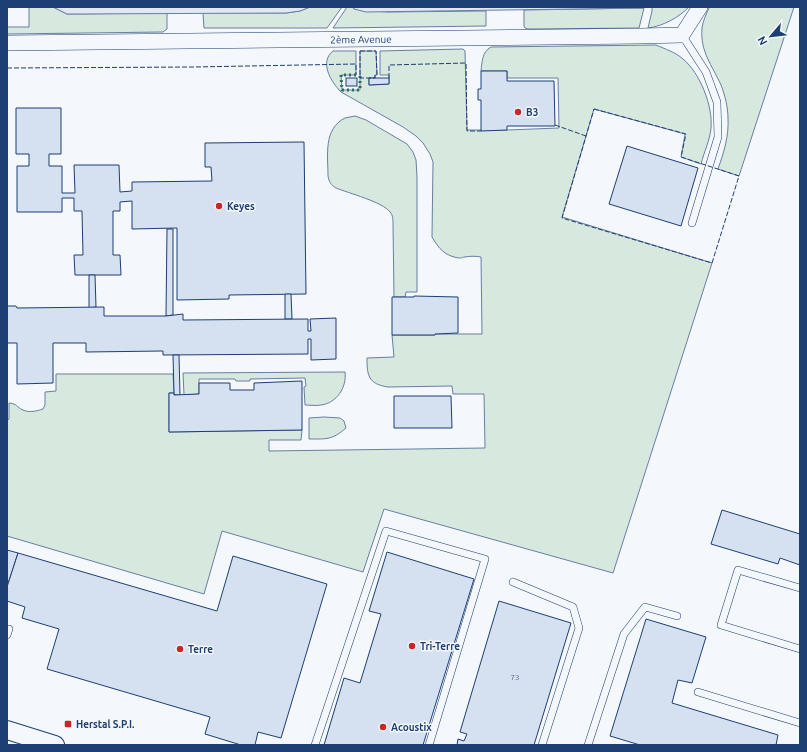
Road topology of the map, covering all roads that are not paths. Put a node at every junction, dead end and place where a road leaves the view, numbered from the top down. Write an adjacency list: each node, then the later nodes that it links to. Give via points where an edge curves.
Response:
1 (700, 7): 2 (street)
2 (682, 34): 3 (street, 2ème Avenue, via 618,37); 4 (lane, via 706,72 717,102 718,137)
3 (7, 43)
4 (692, 223)
5 (513, 582): 15 (lane, via 573,607 579,628)
6 (800, 588): 8 (lane, via 738,570 721,625)
7 (678, 616): 16 (lane, via 645,607 624,634)
8 (800, 649)
9 (698, 692): 10 (lane)
10 (800, 724)
11 (7, 730): 12 (street)
12 (55, 745)
13 (315, 745): 14 (lane, via 386,531 485,559)
14 (429, 745)
15 (542, 745)
16 (588, 745)

